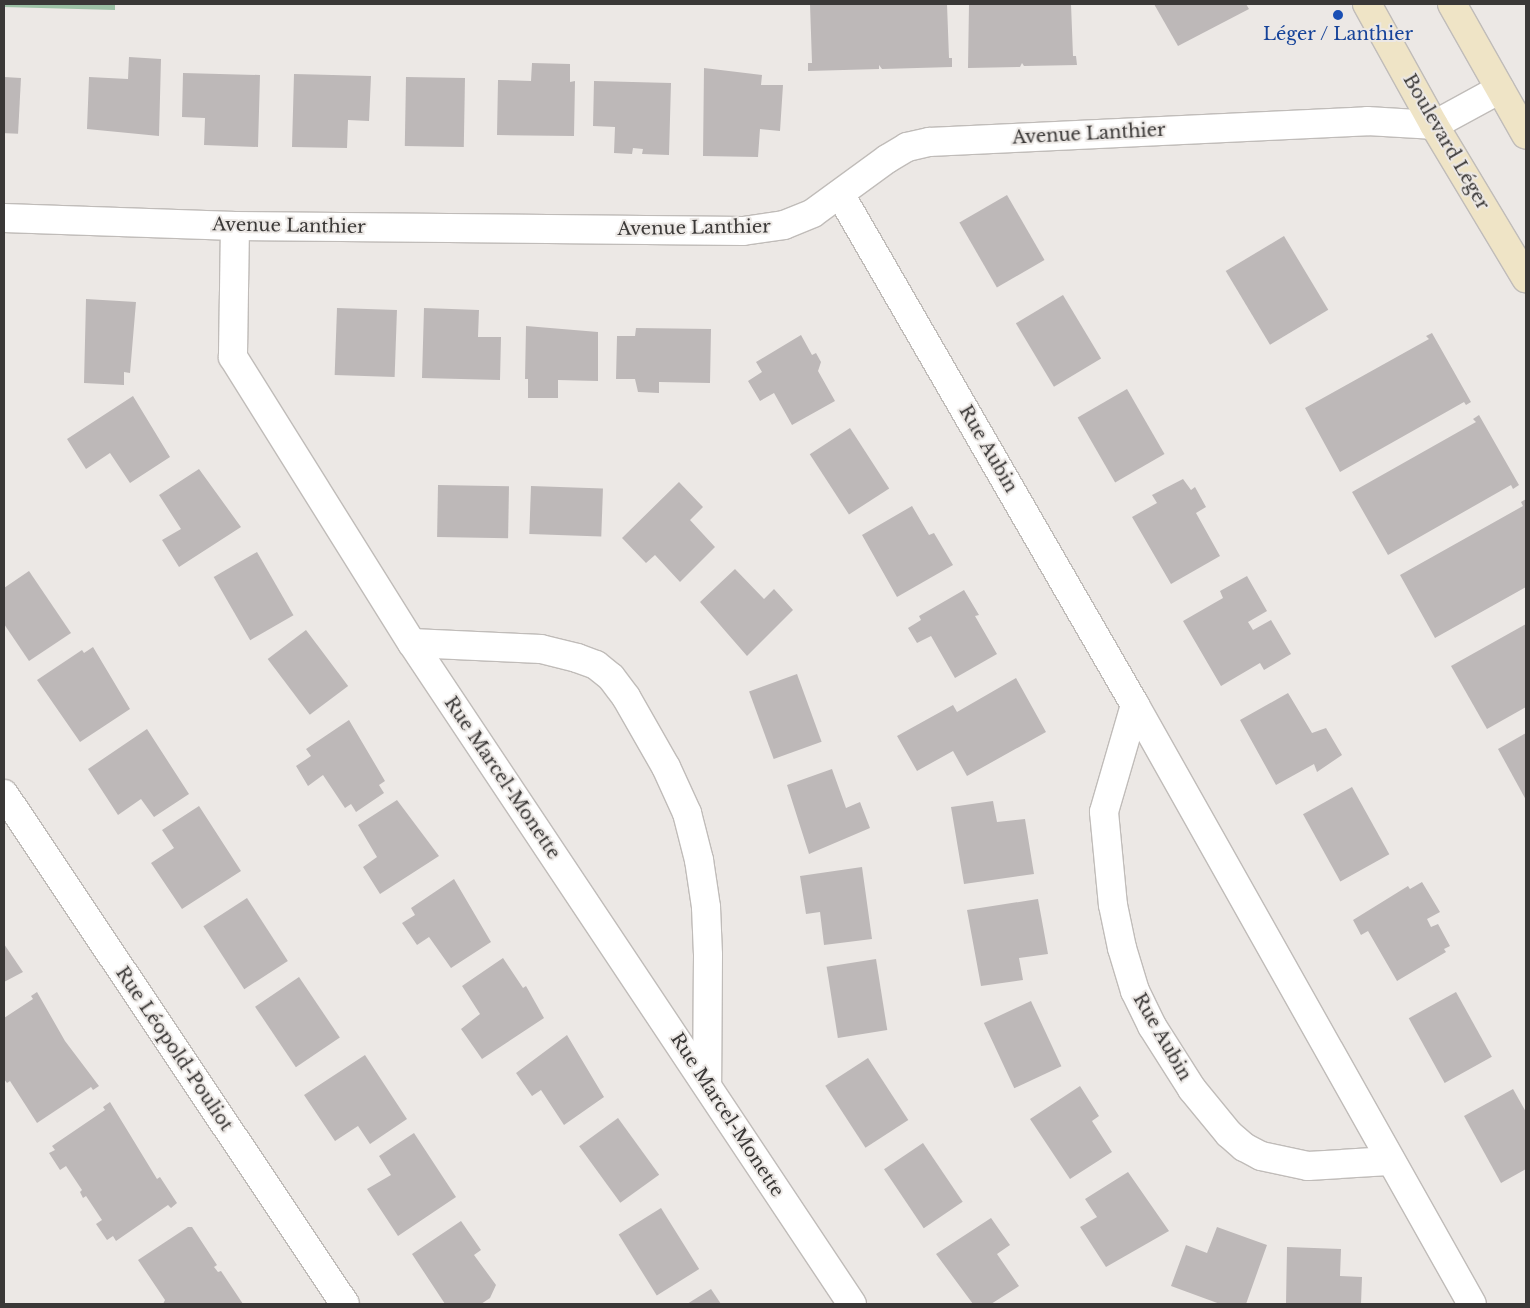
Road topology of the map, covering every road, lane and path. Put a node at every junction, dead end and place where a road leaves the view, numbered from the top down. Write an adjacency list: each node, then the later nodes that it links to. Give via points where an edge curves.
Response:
1 (1367, 4): 4 (main road, Boulevard Léger)
2 (1452, 4): 3 (main road)
3 (1500, 89): 4 (street); 5 (main road)
4 (1434, 125): 6 (street, Avenue Lanthier, via 1367,121 928,142 907,147 887,158); 9 (main road, Boulevard Léger)
5 (1526, 134)
6 (840, 194): 8 (street, Avenue Lanthier, via 813,213 784,226 743,230); 11 (street, Rue Aubin)
7 (4, 218): 8 (street, Avenue Lanthier)
8 (235, 226): 10 (street, Rue Marcel-Monette, via 234,357)
9 (1526, 278)
10 (412, 643): 13 (street, Rue Marcel-Monette); 13 (street, via 541,649 577,658 596,665 611,677 626,697 684,805 699,860 708,954)
11 (1135, 705): 14 (street, Rue Aubin); 14 (street, Rue Aubin, via 1104,812 1107,859 1120,939 1135,991 1152,1026 1192,1089 1244,1147 1261,1156 1308,1166)
12 (4, 794): 15 (street, Rue Léopold-Pouliot)
13 (707, 1085): 16 (street, Rue Marcel-Monette)
14 (1389, 1162): 17 (street, Rue Aubin)
15 (345, 1304)
16 (852, 1304)
17 (1472, 1304)

